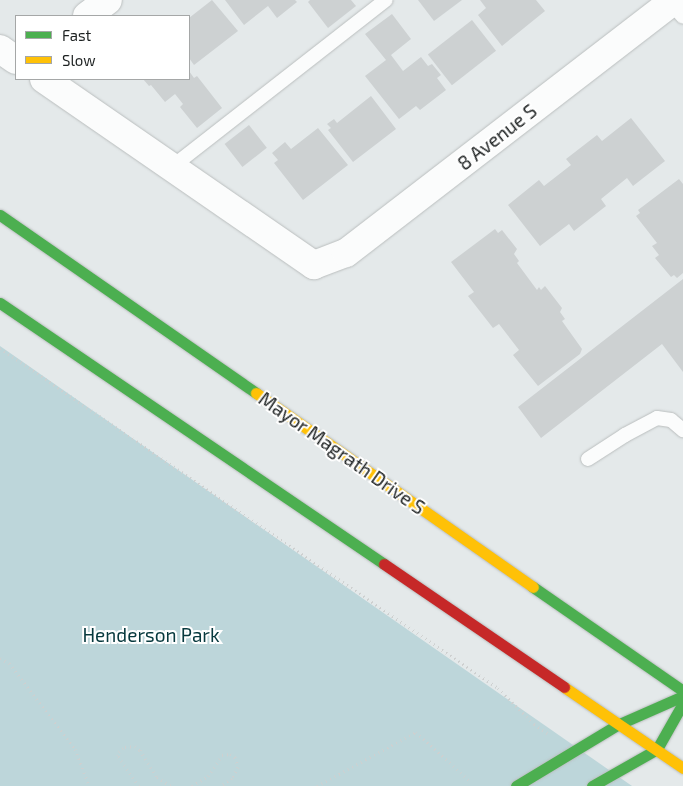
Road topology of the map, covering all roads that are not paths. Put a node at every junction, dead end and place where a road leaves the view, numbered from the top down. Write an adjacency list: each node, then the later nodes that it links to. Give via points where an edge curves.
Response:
1 (108, 0): 4 (street)
2 (386, 0): 8 (lane)
3 (676, 7): 8 (street, 8 Avenue S, via 346,254 314,265)
4 (88, 15)
5 (0, 49): 6 (street)
6 (15, 59)
7 (45, 80): 8 (street)
8 (172, 167)
9 (0, 215): 13 (main road, Mayor Magrath Drive S)
10 (0, 303): 16 (main road)
11 (683, 430): 12 (lane, via 671,420 657,418)
12 (588, 459)
13 (683, 691)
14 (683, 696): 16 (main road)
15 (683, 703): 17 (main road)
16 (617, 724): 17 (main road); 19 (main road)
17 (657, 749): 18 (main road); 20 (main road)
18 (683, 768)
19 (516, 786)
20 (592, 786)

